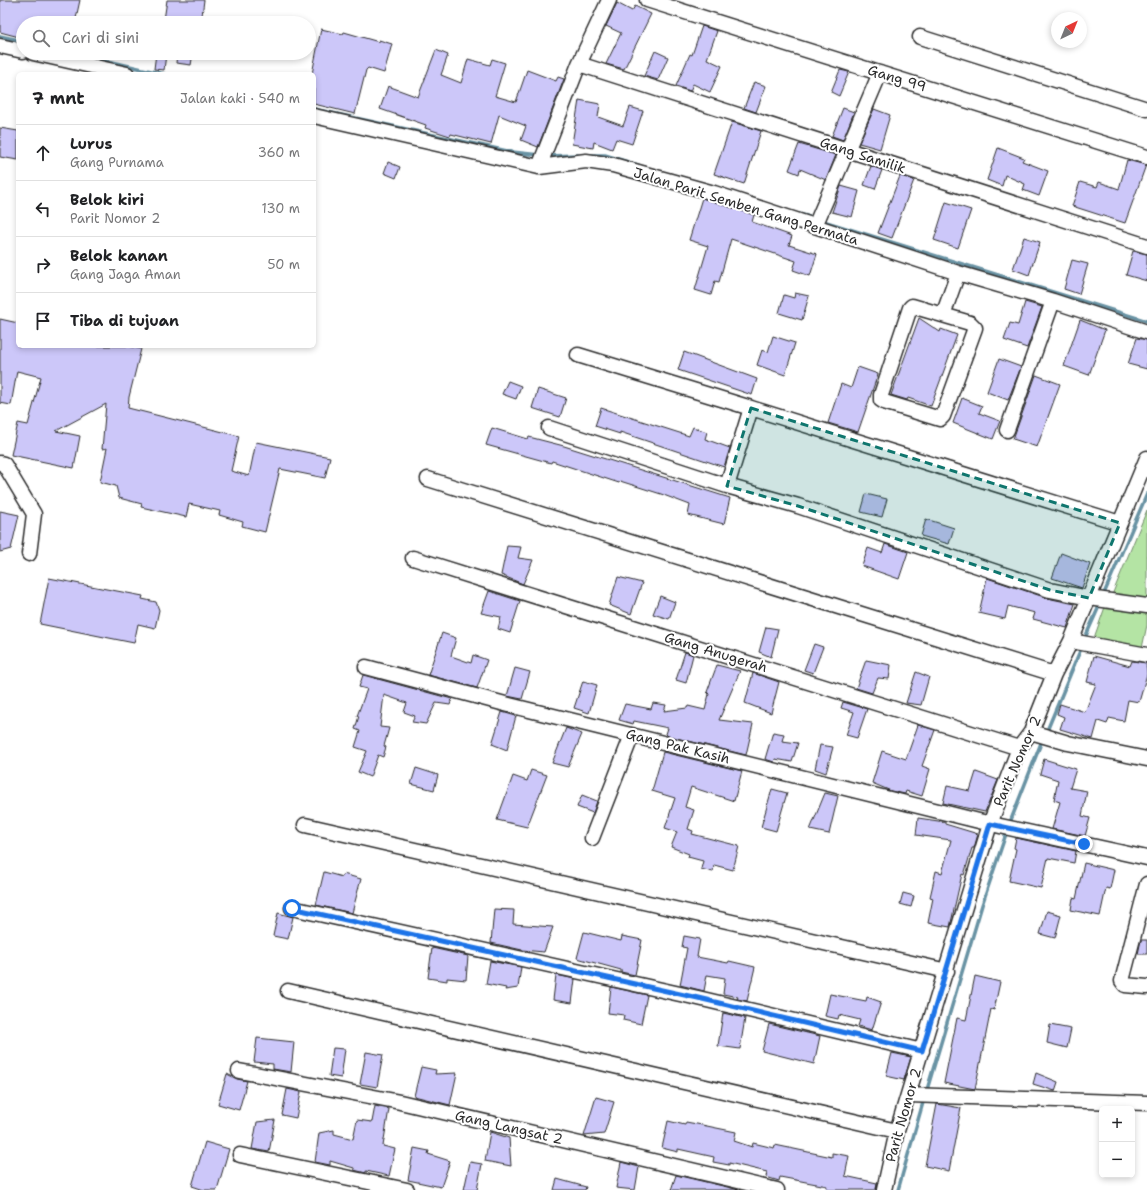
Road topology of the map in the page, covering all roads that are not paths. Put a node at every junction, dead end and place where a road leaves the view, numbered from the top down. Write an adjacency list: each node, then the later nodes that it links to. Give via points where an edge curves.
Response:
1 (609, 0): 7 (street)
2 (647, 0): 9 (street, Gang 99)
3 (920, 37): 10 (street)
4 (0, 46): 5 (street)
5 (16, 49)
6 (64, 60): 8 (street)
7 (579, 64): 12 (street, Gang Samilik); 14 (street)
8 (117, 72)
9 (880, 73): 12 (street); 13 (street, Gang 99)
10 (1147, 109)
11 (316, 116): 14 (street, Jalan Parit Semben Gang Permata)
12 (847, 150): 15 (street); 16 (street, Gang Samilik)
13 (1147, 157)
14 (539, 167): 15 (street, Jalan Parit Semben Gang Permata, via 586,161 599,162 714,193)
15 (815, 226): 17 (street, Jalan Parit Semben Gang Permata)
16 (1147, 246)
17 (958, 273): 18 (street, Jalan Parit Semben Gang Permata); 19 (street)
18 (1053, 301): 20 (street, Jalan Parit Semben Gang Permata); 24 (street)
19 (943, 315): 19 (street, via 970,323 975,328 943,416 936,418 881,400 910,308 915,307)
20 (1147, 332)
21 (578, 355): 22 (street)
22 (752, 408): 28 (street); 29 (street)
23 (549, 428): 28 (street)
24 (1007, 430)
25 (1147, 458): 29 (street, Parit Nomor 2)
26 (0, 462): 30 (street, via 4,464 34,514)
27 (428, 479): 37 (street)
28 (727, 486): 32 (street, via 798,506 1050,590)
29 (1120, 523): 32 (street, Parit Nomor 2)
30 (29, 554)
31 (413, 558): 40 (street, Gang Anugerah)
32 (1089, 598): 33 (street); 34 (street, Parit Nomor 2)
33 (1147, 606)
34 (1071, 641): 35 (street); 37 (street, Parit Nomor 2)
35 (1147, 655)
36 (366, 667): 39 (street, Gang Pak Kasih)
37 (1054, 674): 38 (street, Parit Nomor 2)
38 (1031, 732): 40 (street, Parit Nomor 2); 41 (street, via 1068,743)
39 (632, 735): 42 (street, Gang Pak Kasih); 44 (street)
40 (1020, 748): 42 (street, Parit Nomor 2)
41 (1147, 759)
42 (991, 824): 45 (street, Gang Pak Kasih); 48 (street, Parit Nomor 2)
43 (305, 826): 48 (street)
44 (592, 838)
45 (1147, 858)
46 (1147, 884): 49 (street, via 1122,981 1125,985)
47 (292, 908): 51 (street, via 698,998)
48 (947, 971): 51 (street, Parit Nomor 2)
49 (1147, 987)
50 (288, 991): 55 (street)
51 (922, 1051): 53 (street, Parit Nomor 2)
52 (239, 1071): 58 (street, Gang Langsat 2, via 407,1104)
53 (919, 1095): 54 (street); 55 (street, Parit Nomor 2)
54 (1147, 1103)
55 (897, 1131): 59 (street, Parit Nomor 2)
56 (240, 1155): 57 (street)
57 (407, 1190)
58 (777, 1190)
59 (884, 1190)

